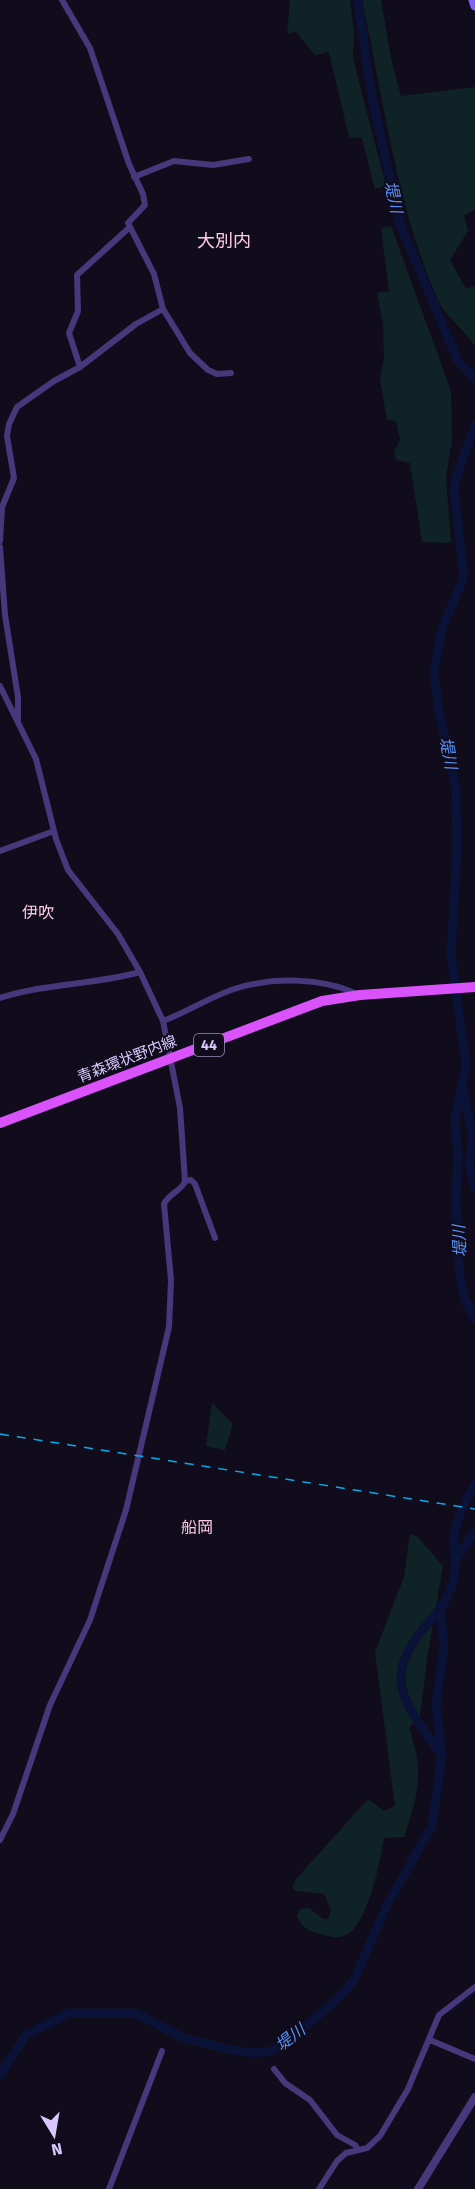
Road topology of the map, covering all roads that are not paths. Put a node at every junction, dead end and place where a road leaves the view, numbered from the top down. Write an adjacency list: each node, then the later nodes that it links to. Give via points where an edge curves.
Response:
1 (62, 0): 5 (street, via 90,48)
2 (473, 0): 3 (main road)
3 (475, 6)
4 (249, 159): 5 (street, via 213,165 174,161)
5 (134, 177): 6 (street, via 146,203 128,221)
6 (130, 227): 7 (street, via 154,274); 8 (street, via 77,275 78,311 69,333)
7 (163, 309): 8 (street, via 136,324); 9 (street, via 202,366 217,374)
8 (80, 367): 10 (street, via 22,402 12,415 7,436 14,478 2,507)
9 (231, 373)
10 (0, 541)
11 (0, 547): 12 (street)
12 (1, 589): 14 (street)
13 (0, 686): 14 (street)
14 (18, 720): 15 (street, via 36,759)
15 (54, 831): 16 (street); 17 (street, via 72,879 118,934)
16 (0, 851)
17 (140, 972): 20 (street); 21 (street)
18 (475, 987): 19 (main road, 青森環状野内線 / 44)
19 (360, 995): 21 (street, via 331,986 276,982 234,989); 22 (main road, 青森環状野内線 / 44, via 322,1001)
20 (0, 998)
21 (163, 1021): 22 (street)
22 (170, 1059): 23 (main road, 青森環状野内線 / 44); 24 (street, via 180,1108)
23 (0, 1123)
24 (185, 1181): 25 (street, via 195,1184); 26 (street, via 164,1204 171,1280 169,1327 124,1516 90,1620 54,1696 13,1814)
25 (215, 1238)
26 (0, 1840)
27 (475, 1987): 28 (street, via 438,2015)
28 (430, 2040): 30 (street); 33 (street, via 408,2089 380,2136 367,2148)
29 (162, 2051): 34 (street)
30 (475, 2059)
31 (274, 2069): 33 (street, via 310,2100 337,2135)
32 (475, 2097): 36 (street)
33 (358, 2150): 35 (street, via 337,2161)
34 (110, 2189)
35 (320, 2189)
36 (417, 2189)

